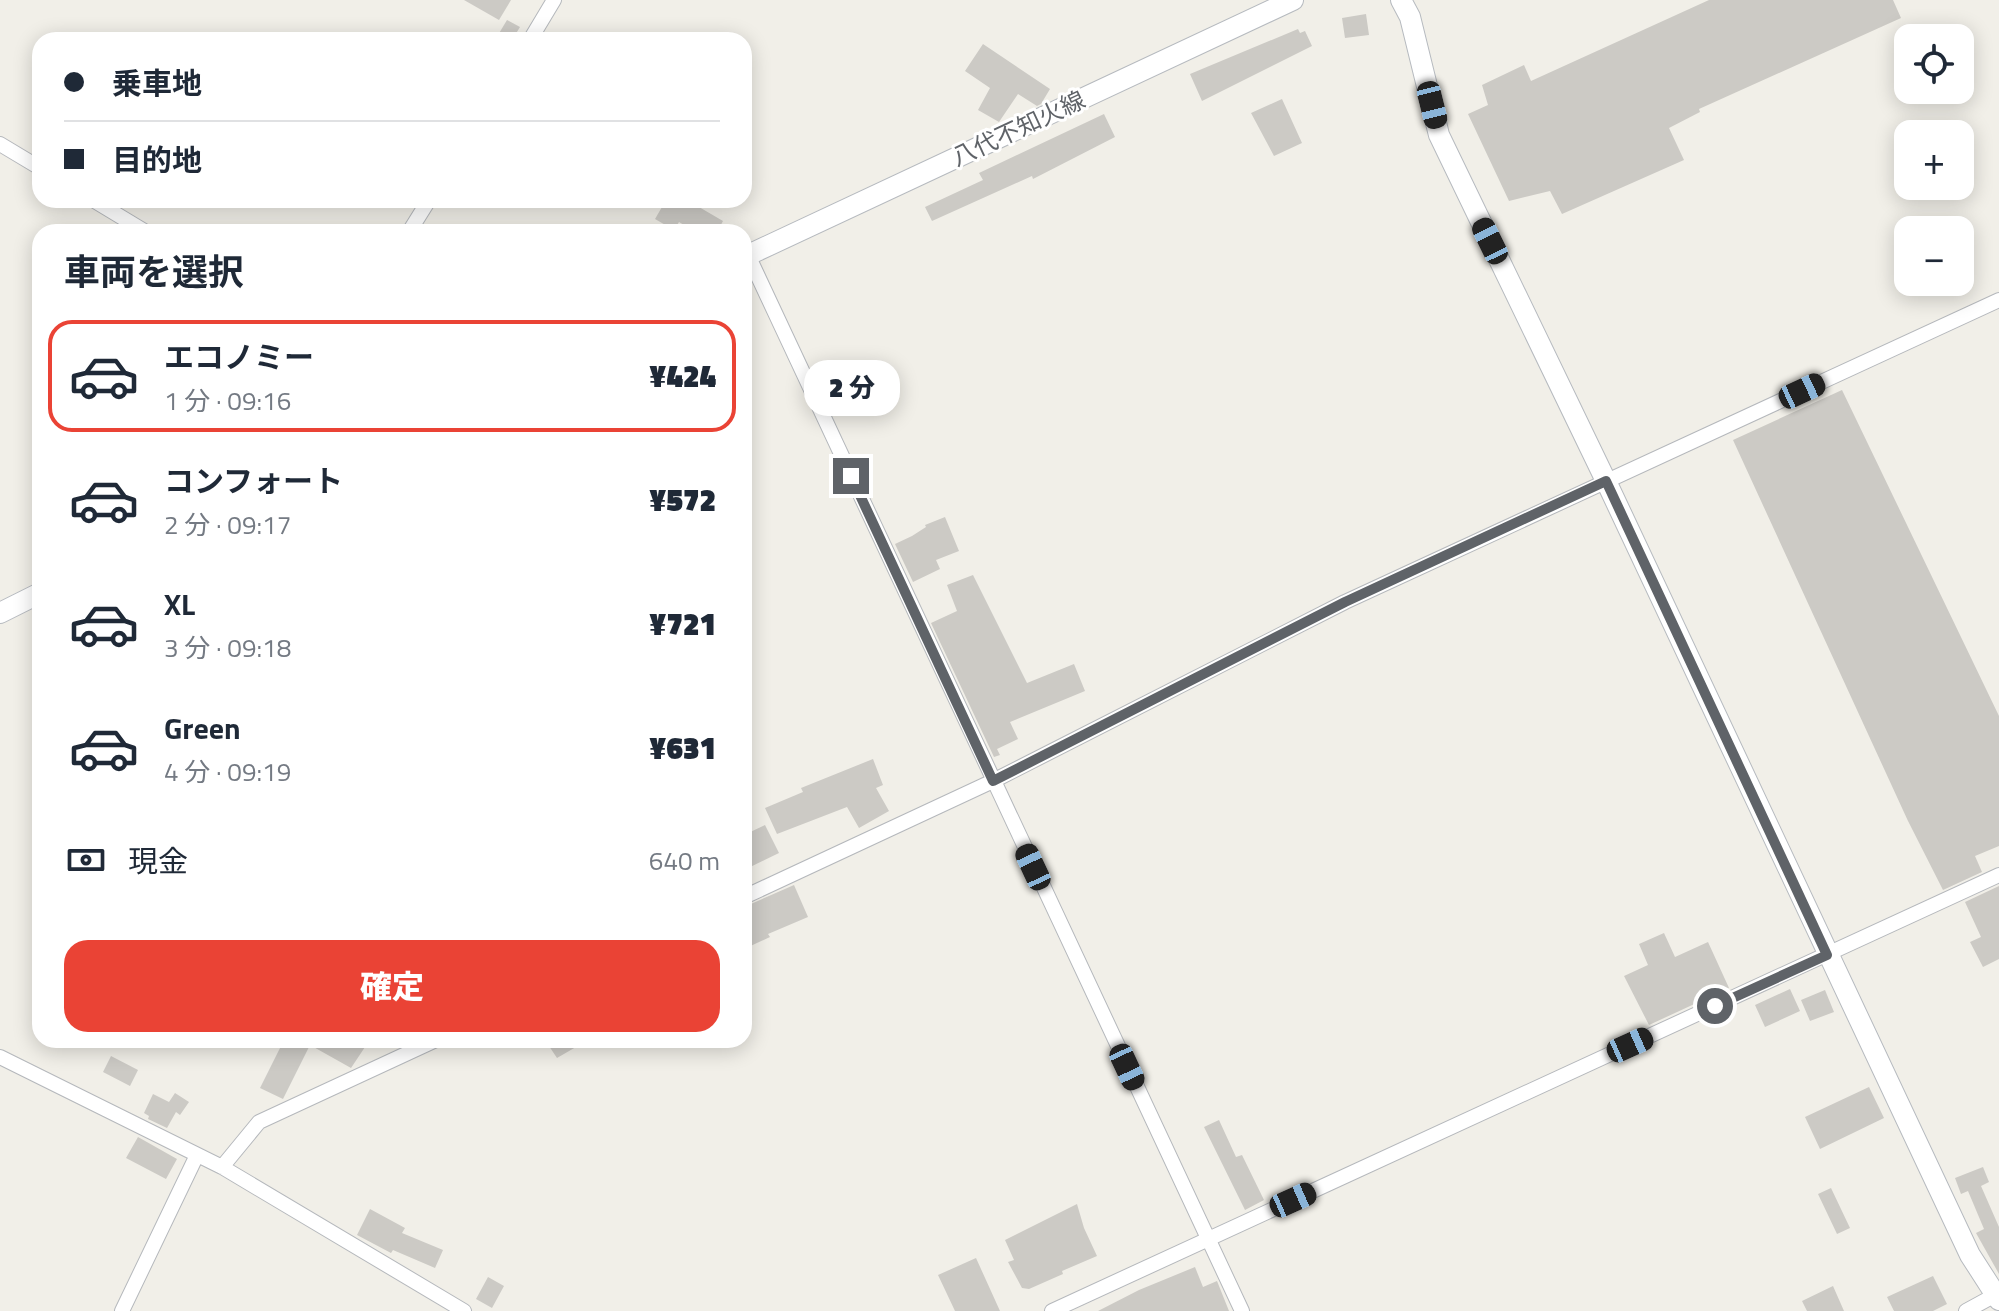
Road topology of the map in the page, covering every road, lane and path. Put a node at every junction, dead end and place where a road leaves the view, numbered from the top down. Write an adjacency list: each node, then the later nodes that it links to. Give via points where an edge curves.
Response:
1 (554, 0): 4 (street)
2 (1293, 0): 9 (main road, 八代不知火線)
3 (1401, 0): 12 (main road, via 1410,17 1439,135)
4 (535, 32)
5 (0, 144): 6 (street)
6 (32, 163)
7 (106, 208): 8 (street)
8 (133, 224)
9 (752, 253)
10 (752, 269): 15 (street)
11 (1999, 300): 12 (street)
12 (1606, 481): 15 (street, via 1345,602); 18 (main road)
13 (32, 597): 14 (main road)
14 (0, 613)
15 (993, 781): 17 (street); 23 (street)
16 (1999, 875): 18 (street)
17 (752, 893)
18 (1827, 955): 23 (street); 24 (main road, via 1970,1255)
19 (419, 1048): 22 (street, via 259,1122)
20 (0, 1057): 21 (street)
21 (197, 1155): 22 (street); 25 (street)
22 (222, 1167): 26 (street)
23 (1208, 1238): 27 (street); 28 (street)
24 (1998, 1296): 29 (street)
25 (122, 1311)
26 (464, 1311)
27 (1052, 1311)
28 (1242, 1311)
29 (1966, 1311)

